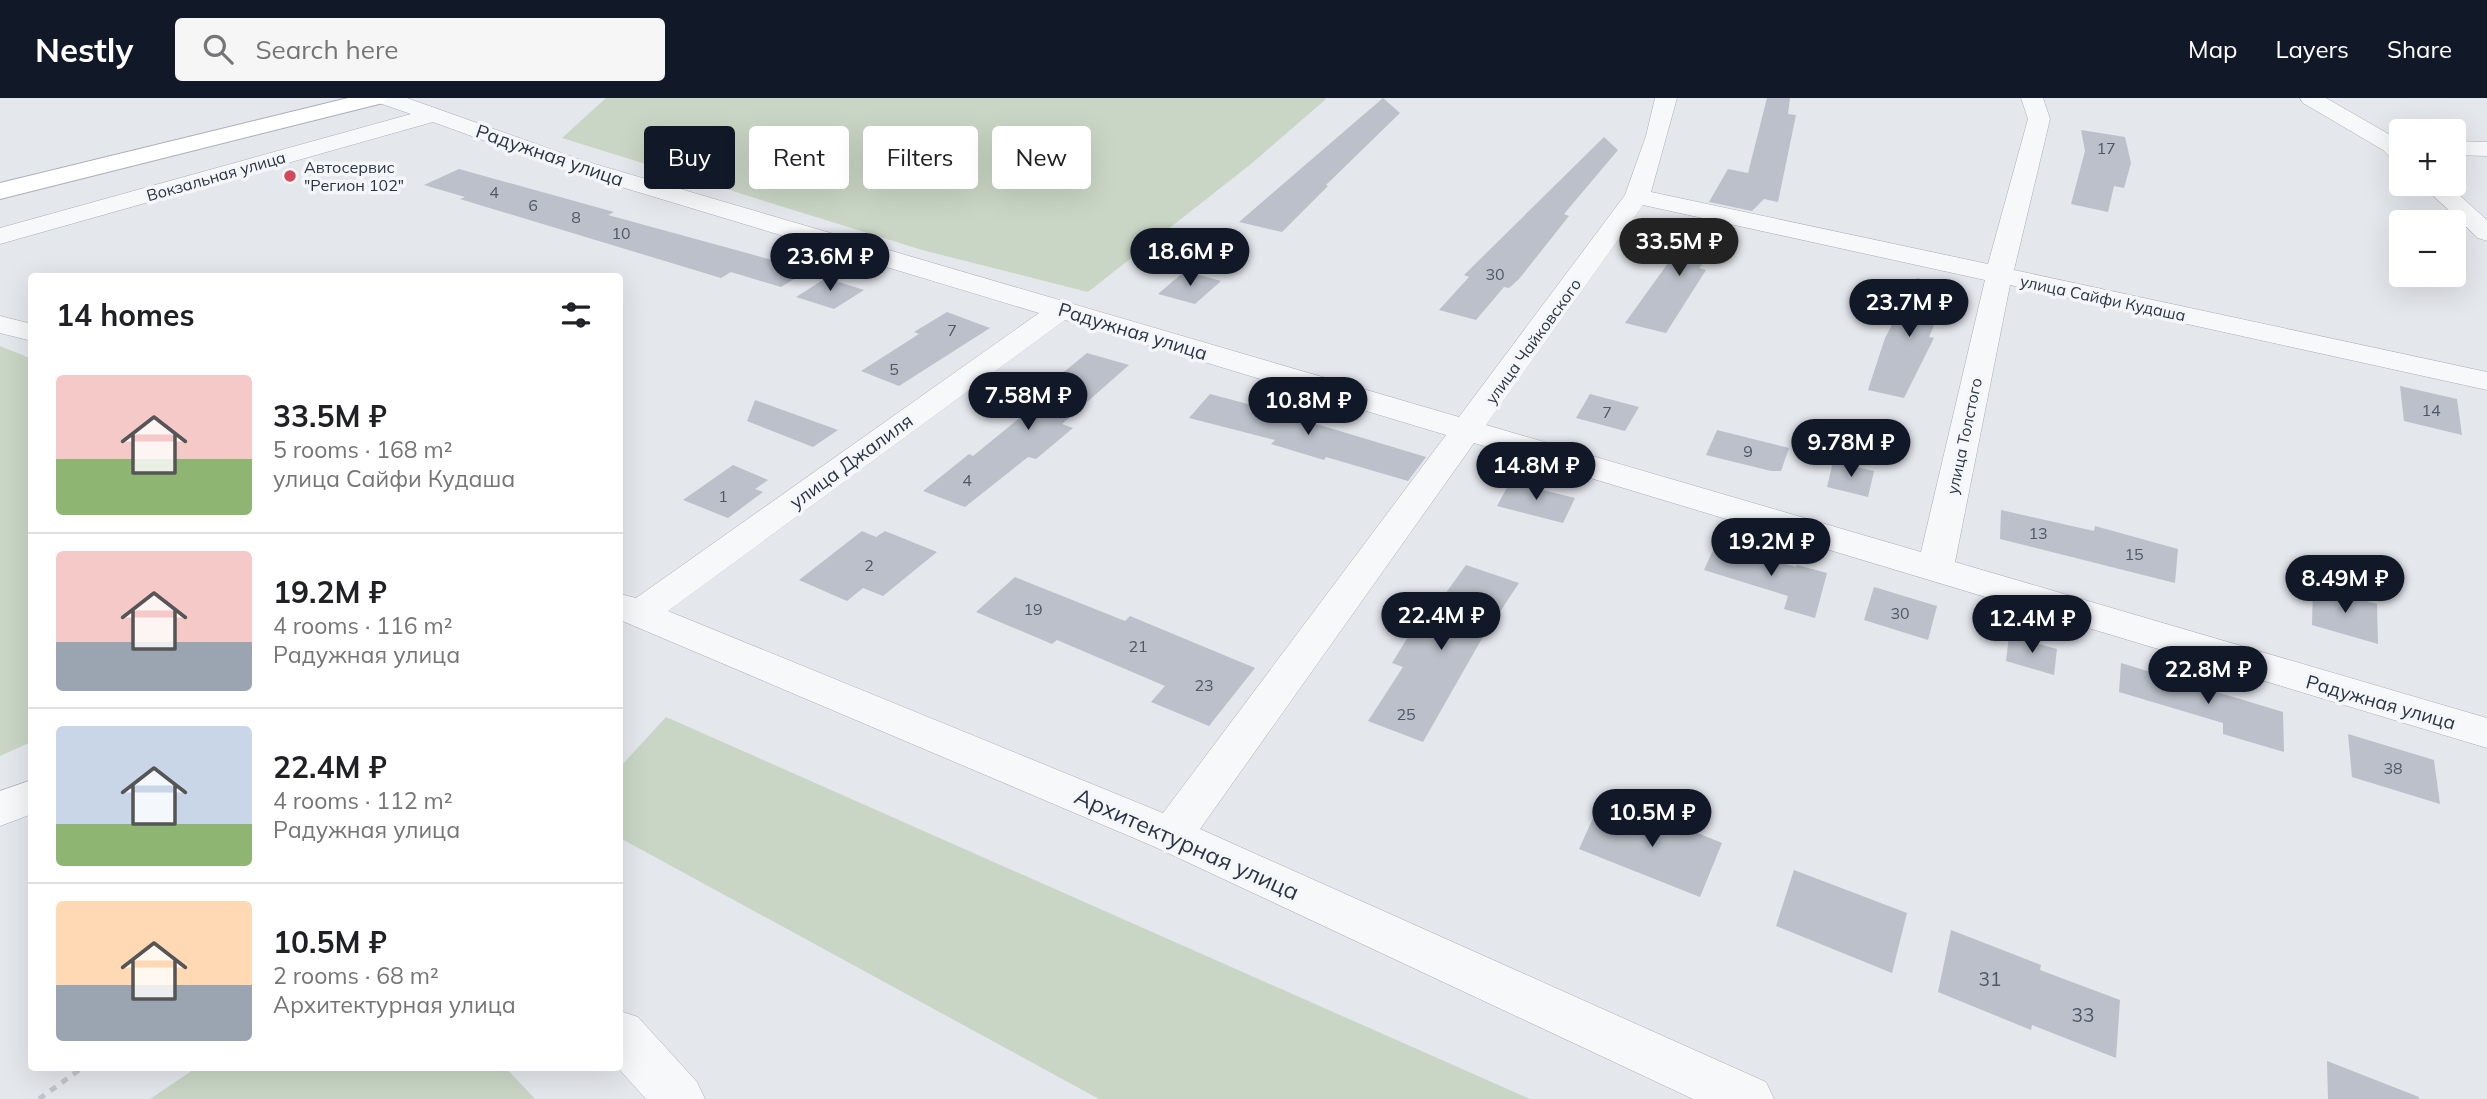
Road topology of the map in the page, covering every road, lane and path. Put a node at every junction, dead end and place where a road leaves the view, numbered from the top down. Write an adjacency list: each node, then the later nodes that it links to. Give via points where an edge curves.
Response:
1 (375, 98): 10 (main road)
2 (387, 98): 6 (street, Радужная улица)
3 (1666, 98): 11 (street, улица Чайковского)
4 (2032, 98): 15 (street, улица Толстого, via 2039,118)
5 (2311, 98): 7 (street)
6 (433, 115): 14 (street, Вокзальная улица); 16 (street, Радужная улица, via 573,165)
7 (2389, 144)
8 (2466, 148): 9 (street)
9 (2487, 149)
10 (0, 191)
11 (1637, 196): 15 (street, улица Сайфи Кудаша); 20 (street, улица Чайковского)
12 (2446, 196): 13 (street)
13 (2487, 233)
14 (0, 236)
15 (1999, 275): 19 (street, улица Сайфи Кудаша); 21 (street, улица Толстого)
16 (1062, 309): 20 (street, Радужная улица); 22 (street, улица Джалиля)
17 (0, 324): 18 (street)
18 (28, 332)
19 (2487, 382)
20 (1466, 431): 21 (street, Радужная улица); 26 (street, улица Чайковского)
21 (1935, 570): 23 (street, Радужная улица)
22 (629, 610): 26 (street, Архитектурная улица)
23 (2487, 733)
24 (28, 798): 25 (street)
25 (0, 809)
26 (1171, 835): 31 (street, Архитектурная улица)
27 (623, 1037): 30 (street)
28 (78, 1071): 29 (path)
29 (39, 1099)
30 (679, 1099)
31 (1748, 1099)

